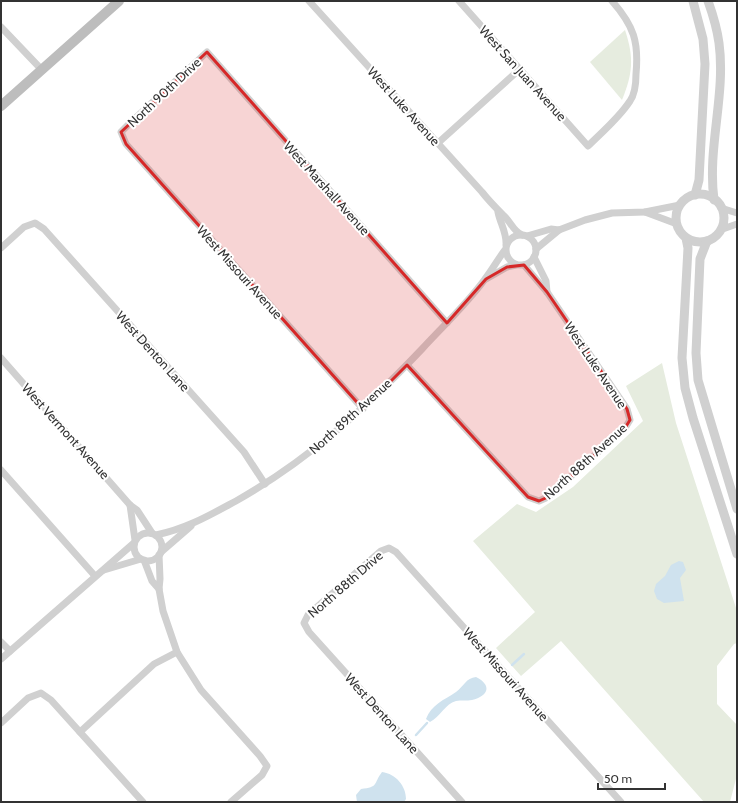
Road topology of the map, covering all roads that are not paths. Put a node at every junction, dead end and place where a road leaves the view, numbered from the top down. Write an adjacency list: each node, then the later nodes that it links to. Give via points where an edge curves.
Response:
1 (119, 1): 10 (main road)
2 (309, 1): 13 (street, West Luke Avenue)
3 (459, 1): 9 (street, West San Juan Avenue)
4 (612, 1): 9 (street, West San Juan Avenue, via 629,24 637,44 636,85 621,114 588,146)
5 (693, 1): 14 (street, via 704,39 705,64 699,180)
6 (708, 1): 15 (street, via 719,43 720,66 712,166)
7 (1, 27): 10 (street)
8 (207, 52): 12 (street, North 90th Drive); 36 (street, West Marshall Avenue)
9 (520, 69): 13 (street)
10 (42, 70): 11 (main road)
11 (1, 106)
12 (121, 132): 39 (street, West Missouri Avenue, via 126,144)
13 (438, 144): 18 (street, West Luke Avenue)
14 (695, 195): 15 (street, via 705,195); 16 (street)
15 (714, 200): 17 (street)
16 (680, 205): 19 (street); 21 (street)
17 (720, 208): 20 (street); 24 (street, via 723,222)
18 (498, 212): 25 (street, West Luke Avenue, via 516,232); 28 (street, West Luke Avenue, via 499,222 507,237)
19 (645, 212): 21 (street); 23 (street, via 612,213)
20 (737, 213)
21 (677, 224): 26 (street)
22 (737, 224): 24 (street)
23 (559, 230): 25 (street, via 551,229); 30 (street)
24 (720, 230): 27 (street)
25 (525, 235): 28 (street, via 513,237); 30 (street, via 532,239)
26 (686, 238): 27 (street); 50 (street, via 688,248 682,358 685,388)
27 (707, 241): 44 (street, via 700,259 696,353 698,380)
28 (506, 247): 32 (street, via 508,259); 34 (street, North 89th Avenue)
29 (1, 248): 42 (street, West Denton Lane, via 24,227 34,223 44,229 244,452)
30 (536, 249): 31 (street)
31 (534, 257): 33 (street); 35 (street, West Luke Avenue, via 546,281)
32 (516, 265): 33 (street); 34 (street, North 89th Avenue, via 506,267)
33 (524, 265): 35 (street, West Luke Avenue)
34 (486, 279): 36 (street, North 89th Avenue)
35 (547, 292): 40 (street, West Luke Avenue, via 627,409)
36 (446, 323): 38 (street, North 89th Avenue)
37 (1, 358): 43 (street, West Vermont Avenue)
38 (407, 365): 39 (street, North 89th Avenue); 40 (street, North 88th Avenue, via 528,497 539,501 548,497 625,428)
39 (363, 409): 42 (street, North 89th Avenue, via 292,466)
40 (630, 420)
41 (1, 470): 53 (street)
42 (265, 484): 45 (street, North 89th Avenue)
43 (130, 505): 46 (street, West Vermont Avenue, via 137,510); 47 (street)
44 (737, 509)
45 (192, 525): 46 (street, North 89th Avenue); 49 (street, North 89th Avenue)
46 (154, 534): 47 (street, via 140,535); 49 (street, via 161,540)
47 (135, 541): 51 (street, via 135,552); 52 (street)
48 (389, 548): 55 (street, North 88th Drive, via 381,551 308,614); 65 (street, West Missouri Avenue, via 396,552)
49 (160, 554): 51 (street, via 154,560); 54 (street)
50 (737, 554)
51 (142, 560): 52 (street); 54 (street)
52 (104, 570): 53 (street)
53 (95, 576): 57 (street)
54 (159, 589): 58 (street, via 163,611)
55 (304, 623): 64 (street, West Denton Lane, via 309,632)
56 (1, 642): 57 (street)
57 (10, 651): 59 (street)
58 (177, 652): 61 (street, via 154,664); 63 (street, via 201,690 267,766 262,775)
59 (1, 659)
60 (1, 723): 61 (street, via 28,698 41,692)
61 (80, 732): 62 (street)
62 (143, 802)
63 (232, 802)
64 (462, 802)
65 (621, 802)

